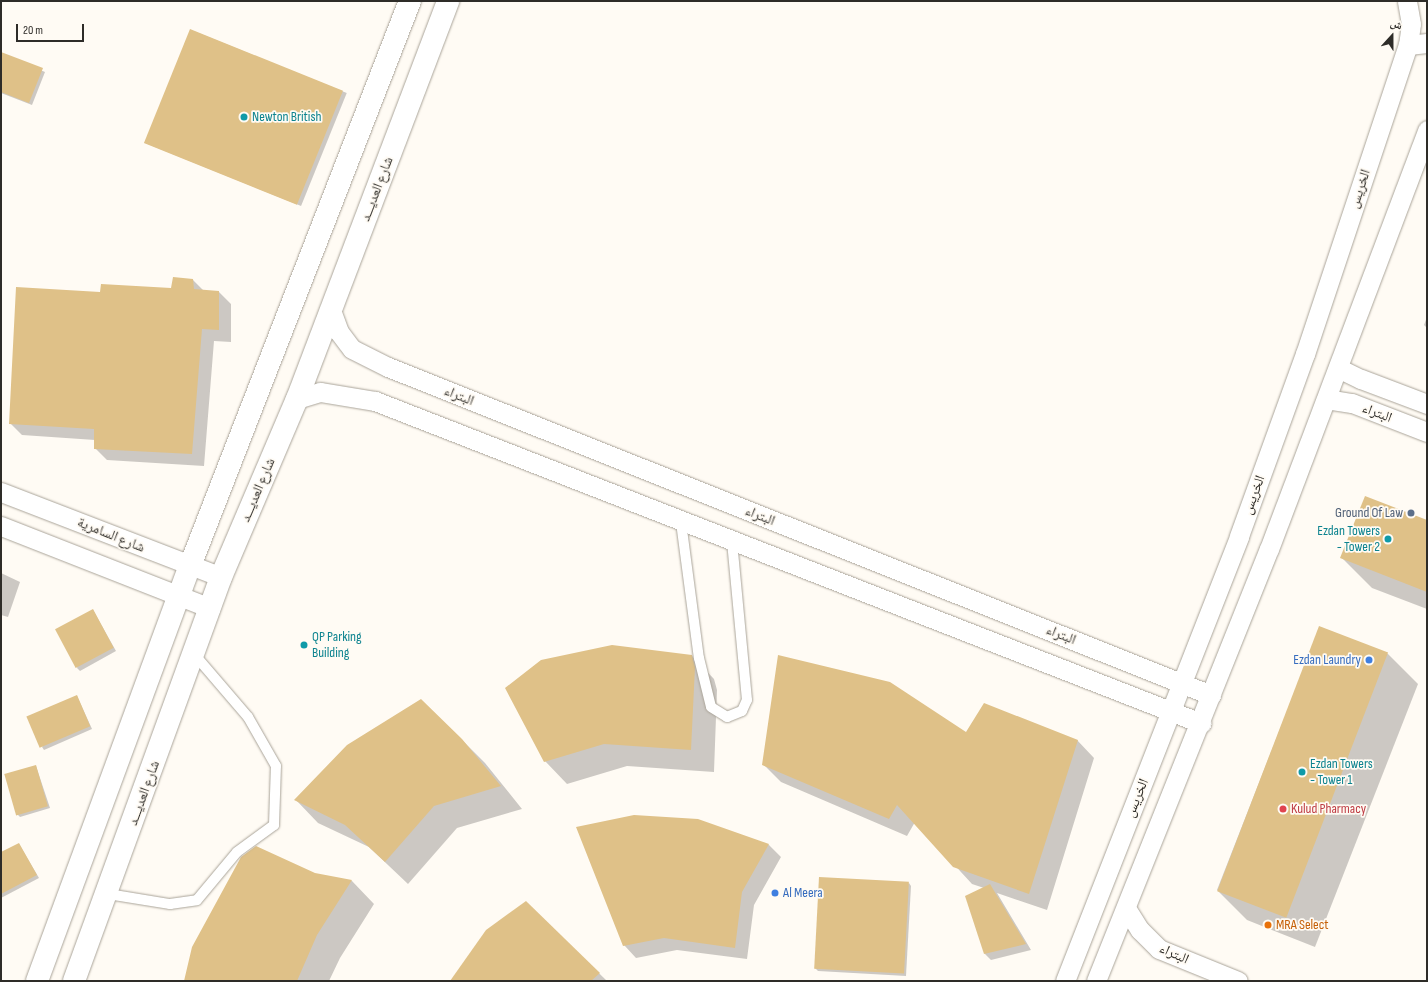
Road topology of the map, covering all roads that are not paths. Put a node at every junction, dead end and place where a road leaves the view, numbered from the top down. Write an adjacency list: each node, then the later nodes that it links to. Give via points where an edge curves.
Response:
1 (410, 1): 17 (street)
2 (448, 1): 7 (street, شارع العديـــد)
3 (1407, 1): 5 (street, الخريس, via 1411,24)
4 (1427, 43): 5 (street)
5 (1408, 44): 22 (street, الخريس, via 1305,354 1239,536)
6 (1427, 130): 8 (street)
7 (331, 310): 9 (street, شارع العديـــد); 22 (street, البتراء, via 339,332 352,349 388,367)
8 (1338, 368): 10 (street); 11 (street, البتراء, via 1361,380)
9 (297, 399): 14 (street, via 320,392 375,401); 18 (street, شارع العديـــد)
10 (1326, 399): 12 (street, البتراء, via 1352,404); 23 (street)
11 (1427, 404)
12 (1427, 432)
13 (1, 492): 17 (street, شارع السامرية)
14 (681, 522): 16 (street); 16 (lane, via 701,665 711,706 727,717 742,711 747,700)
15 (1, 526): 19 (street)
16 (732, 541): 24 (street)
17 (190, 566): 18 (street, شارع السامرية); 19 (street)
18 (221, 577): 20 (street, شارع العديـــد)
19 (178, 596): 20 (street); 28 (street)
20 (210, 608): 21 (street, شارع العديـــد)
21 (194, 654): 26 (street, شارع العديـــد); 26 (lane, via 248,716 276,766 274,825 237,852 196,900 170,904)
22 (1181, 683): 23 (street, البتراء); 24 (street, الخريس)
23 (1211, 695): 25 (street)
24 (1171, 712): 25 (street); 30 (street, الخريس)
25 (1201, 723): 27 (street)
26 (108, 894): 29 (street, شارع العديـــد)
27 (1126, 908): 31 (street); 32 (street, البتراء, via 1140,930 1159,949)
28 (37, 981)
29 (74, 981)
30 (1065, 981)
31 (1096, 981)
32 (1238, 981)

